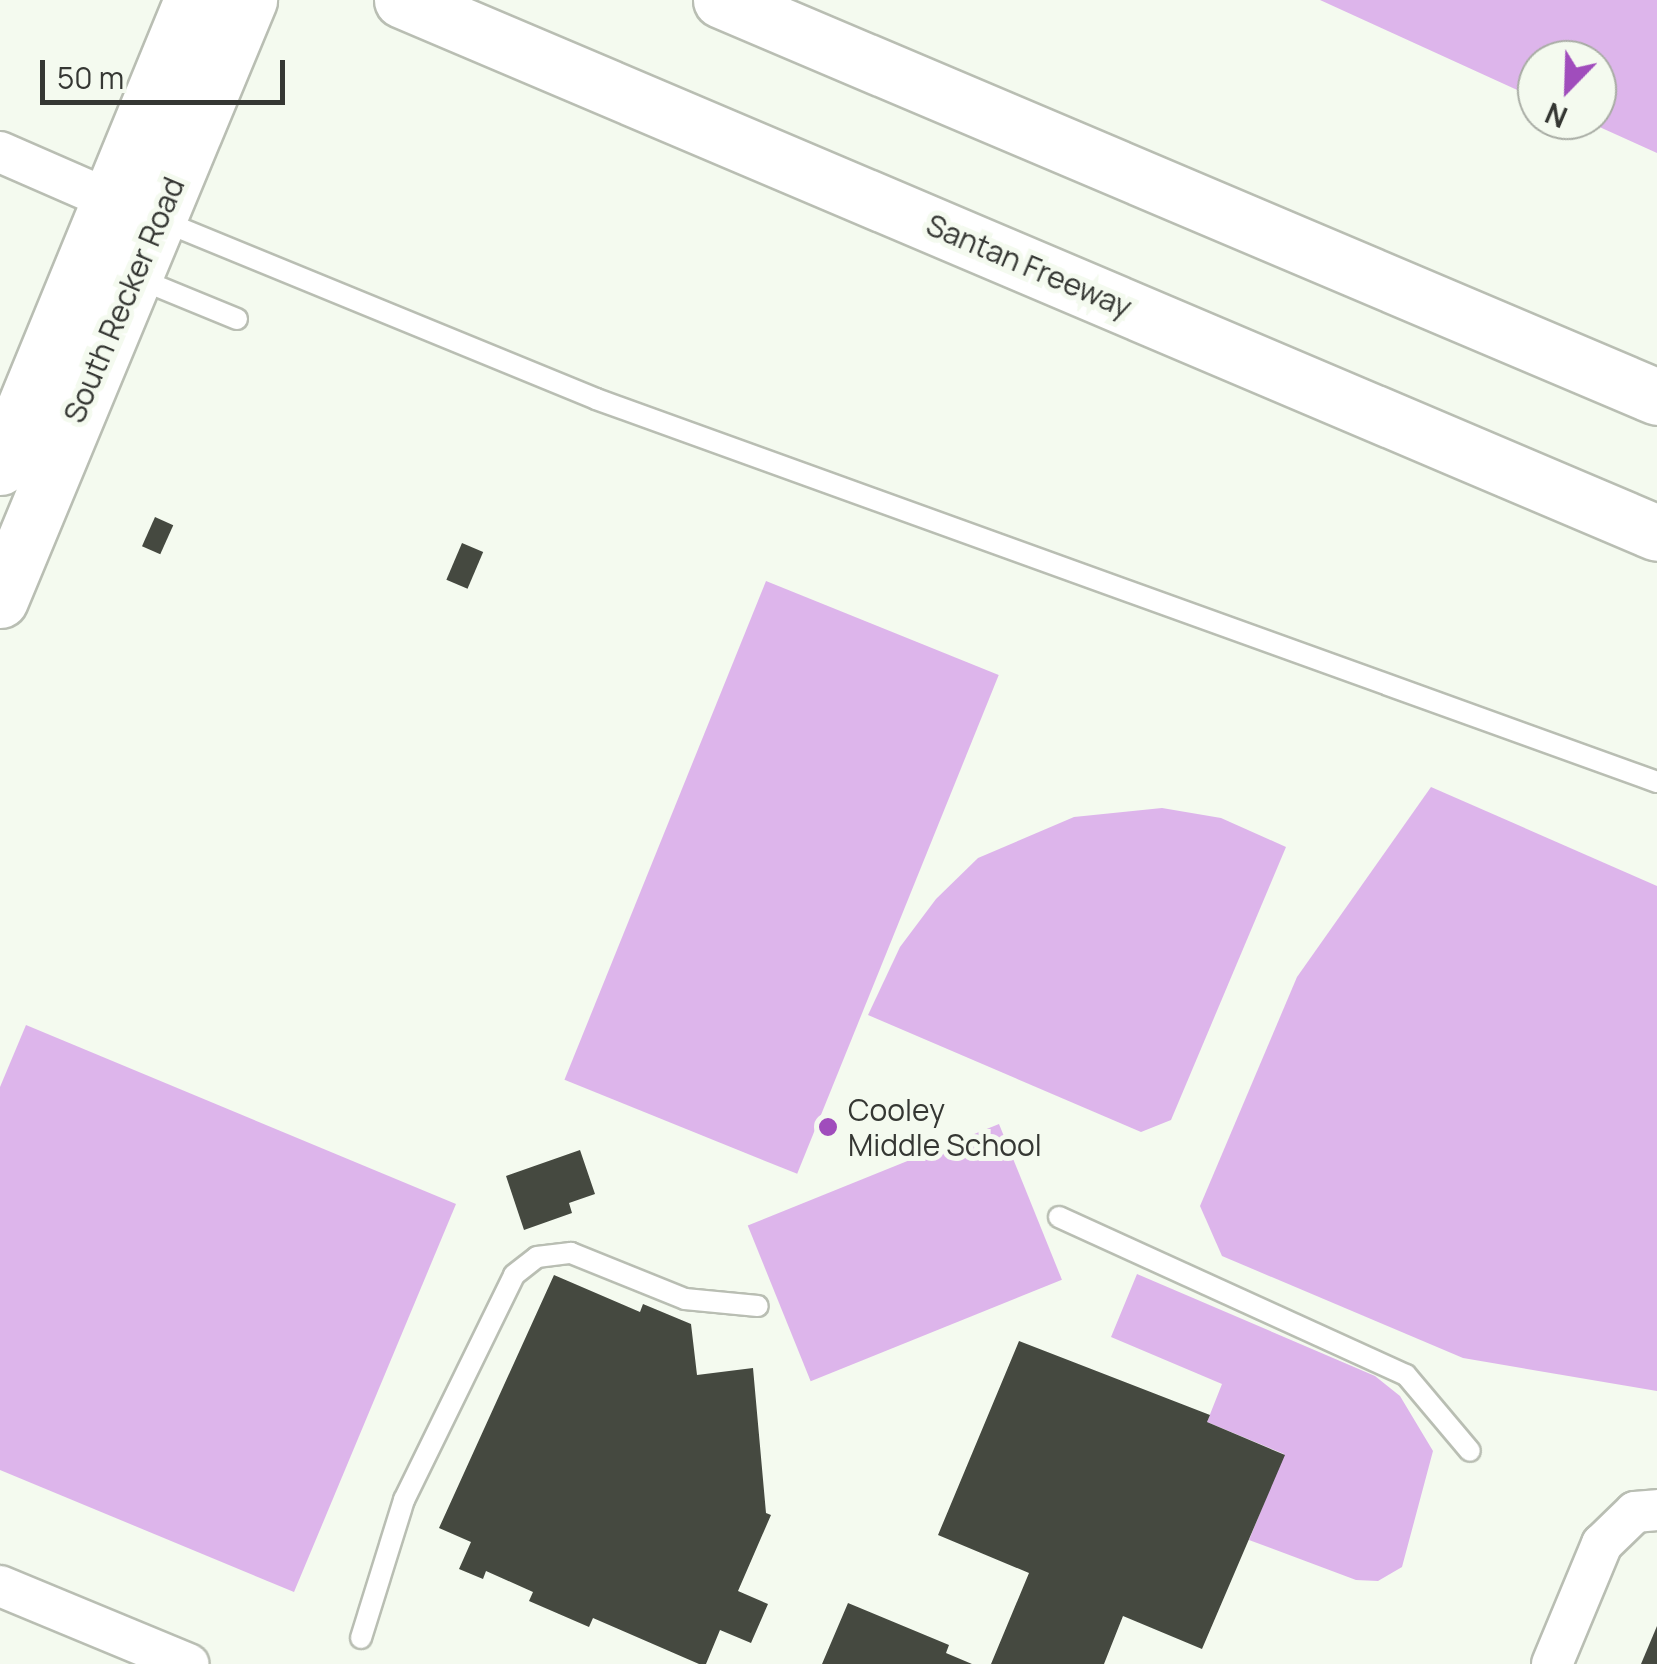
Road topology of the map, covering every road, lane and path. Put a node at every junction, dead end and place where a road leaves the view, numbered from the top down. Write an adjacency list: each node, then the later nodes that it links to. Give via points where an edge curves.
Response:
1 (192, 0): 6 (main road, South Recker Road)
2 (249, 0): 6 (main road, South Recker Road)
3 (721, 0): 9 (main road)
4 (410, 4): 11 (main road, Santan Freeway)
5 (0, 152): 6 (street)
6 (134, 210): 7 (main road, South Recker Road); 13 (lane, via 596,399)
7 (110, 268): 8 (lane); 10 (main road, South Recker Road); 12 (main road, South Recker Road)
8 (237, 319)
9 (1657, 397)
10 (0, 467)
11 (1657, 533)
12 (0, 600)
13 (1657, 782)
14 (1058, 1217): 16 (lane, via 1406,1375)
15 (758, 1306): 19 (lane, via 685,1299 571,1253 537,1258 514,1276 404,1500)
16 (1470, 1451)
17 (1646, 1511): 20 (street, via 1602,1544)
18 (0, 1586): 21 (street)
19 (362, 1638)
20 (1558, 1662)
21 (188, 1664)

